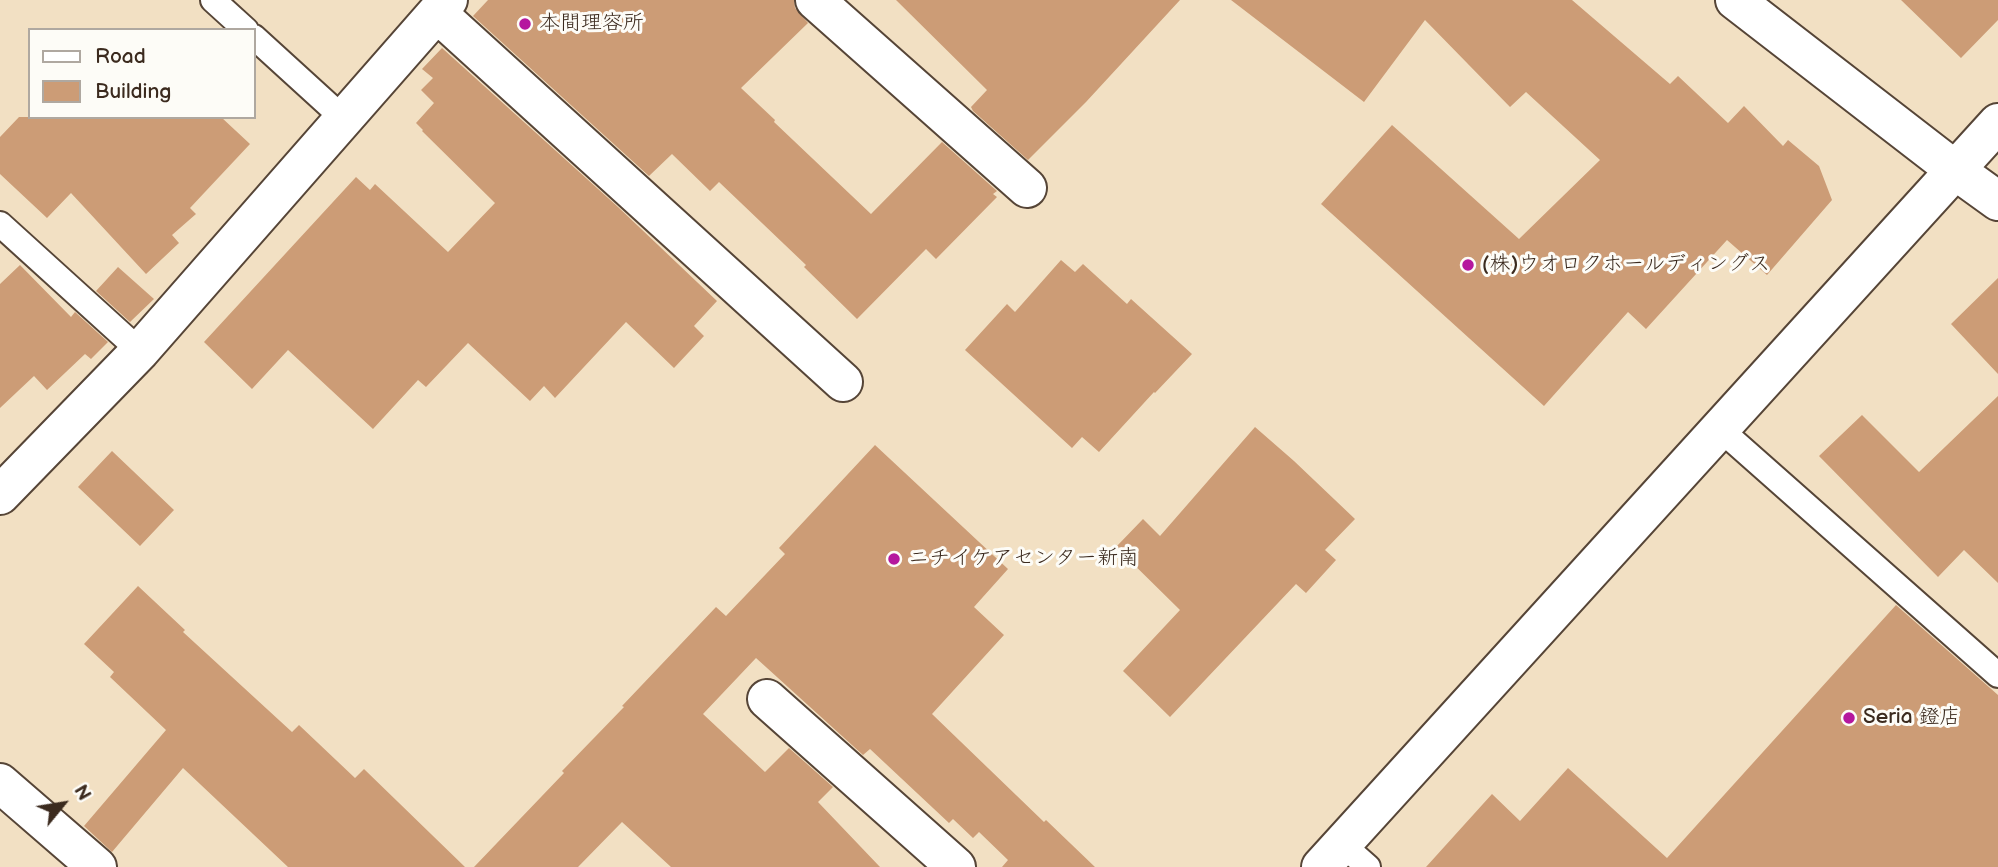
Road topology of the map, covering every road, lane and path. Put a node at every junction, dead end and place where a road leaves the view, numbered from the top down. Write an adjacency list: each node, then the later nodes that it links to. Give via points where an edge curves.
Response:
1 (213, 0): 5 (lane)
2 (815, 0): 10 (street)
3 (1735, 0): 9 (street)
4 (443, 6): 7 (street); 14 (street)
5 (244, 28)
6 (256, 39): 7 (lane)
7 (344, 119): 13 (street)
8 (1998, 123): 9 (street)
9 (1955, 170): 11 (street); 15 (street)
10 (1027, 188)
11 (1998, 201)
12 (0, 224): 13 (lane)
13 (140, 351): 16 (street)
14 (843, 382)
15 (1720, 429): 17 (lane); 20 (street)
16 (0, 495)
17 (1998, 675)
18 (767, 699): 22 (street)
19 (0, 783): 21 (street)
20 (1344, 859)
21 (97, 867)
22 (956, 867)

